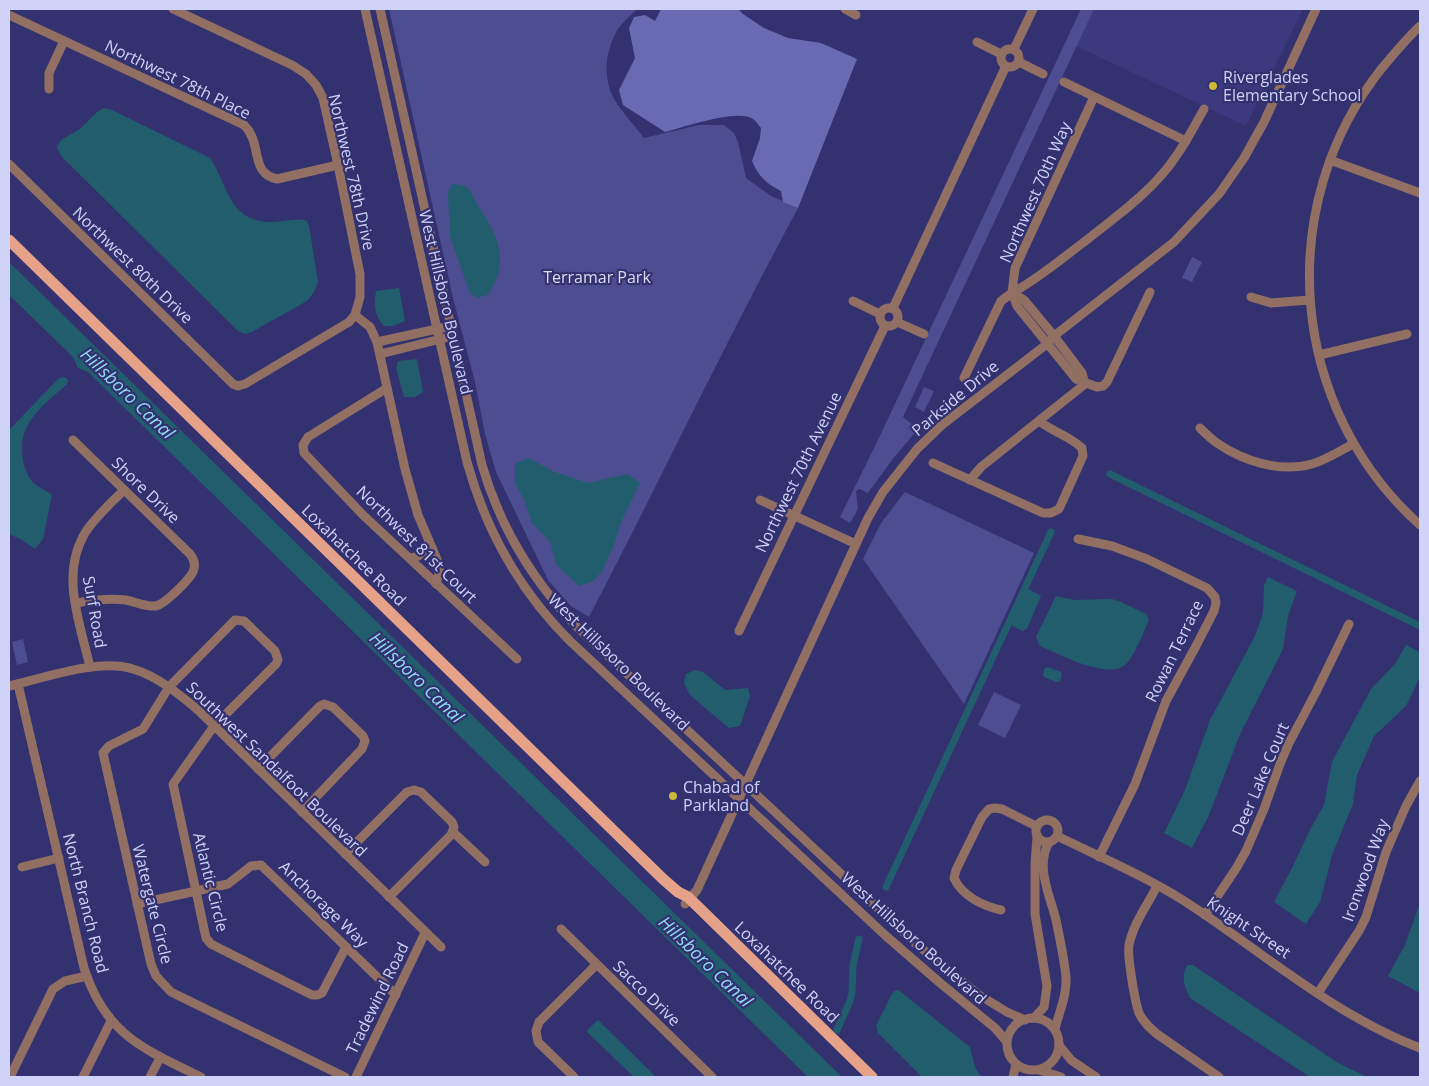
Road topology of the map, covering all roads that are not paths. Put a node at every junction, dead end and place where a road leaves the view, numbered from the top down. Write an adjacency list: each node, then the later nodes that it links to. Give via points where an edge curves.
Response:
1 (174, 9): 24 (street, Northwest 78th Drive, via 306,74 322,98)
2 (365, 9): 39 (street, West Hillsboro Boulevard)
3 (380, 9): 37 (street, West Hillsboro Boulevard)
4 (845, 9): 7 (street)
5 (1033, 9): 12 (street)
6 (1316, 9): 43 (street, Parkside Drive, via 1264,122 1219,194 1174,242)
7 (856, 14)
8 (9, 15): 10 (street, Northwest 78th Place)
9 (1420, 26): 22 (street, via 1371,82 1354,107)
10 (64, 41): 18 (street, via 50,73); 24 (street, Northwest 78th Place, via 244,125 251,131 260,169 267,177 277,179)
11 (977, 42): 13 (street)
12 (1014, 49): 13 (street); 14 (street, via 1019,55)
13 (1001, 54): 15 (street, via 1001,61)
14 (1018, 62): 15 (street, via 1013,67); 16 (street)
15 (1006, 66): 32 (street)
16 (1043, 74)
17 (1064, 82): 19 (street)
18 (49, 89)
19 (1094, 97): 21 (street); 28 (street, Northwest 70th Way, via 1015,268)
20 (1204, 109): 21 (street)
21 (1186, 141): 28 (street, via 1158,179 1139,197 1034,281)
22 (1330, 160): 25 (street); 30 (street, via 1313,221)
23 (9, 164): 34 (street, Northwest 80th Drive, via 233,384 245,384 335,331)
24 (338, 166): 34 (street, Northwest 78th Drive, via 360,274 360,297)
25 (1420, 193)
26 (9, 240): 94 (main road, Loxahatchee Road)
27 (1150, 292): 51 (street, via 1107,382 1096,387)
28 (1012, 293): 33 (street, via 1017,306); 50 (street, via 1001,301)
29 (1251, 297): 30 (street, via 1271,303)
30 (1309, 300): 48 (street)
31 (853, 301): 35 (street)
32 (893, 308): 35 (street); 36 (street, via 898,313)
33 (1027, 310): 43 (street); 46 (street)
34 (355, 314): 45 (street, via 370,327)
35 (880, 314): 38 (street)
36 (897, 322): 38 (street, via 890,327); 40 (street)
37 (451, 326): 39 (street); 42 (street, West Hillsboro Boulevard)
38 (885, 326): 61 (street, Northwest 70th Avenue)
39 (437, 330): 44 (street, West Hillsboro Boulevard); 45 (street)
40 (924, 334)
41 (1407, 334): 48 (street)
42 (453, 336): 44 (street); 78 (street, West Hillsboro Boulevard, via 488,484 502,519 526,563 577,627)
43 (1054, 336): 46 (street, Parkside Drive); 49 (street)
44 (439, 339): 47 (street); 79 (street, West Hillsboro Boulevard, via 476,495 514,573 562,632)
45 (377, 342): 47 (street)
46 (1048, 344): 49 (street); 65 (street, Parkside Drive, via 942,425 917,449 883,492)
47 (380, 354): 52 (street)
48 (1319, 355): 56 (street, via 1326,384)
49 (1075, 370): 51 (street, via 1076,379)
50 (964, 378)
51 (1085, 384): 53 (street)
52 (387, 388): 64 (street, via 405,469); 66 (street, Northwest 81st Court, via 308,437 303,445 304,453)
53 (1039, 420): 58 (street, via 981,467); 58 (street, via 1082,448 1083,456 1059,508 1043,513)
54 (1200, 428): 56 (street, via 1232,452 1279,467 1312,464)
55 (73, 440): 59 (street, Shore Drive)
56 (1353, 444): 62 (street, via 1392,497)
57 (933, 462): 58 (street)
58 (970, 480)
59 (124, 490): 68 (street, Surf Road, via 95,520 80,543 72,570); 68 (street, Shore Drive, via 190,554 193,572 166,601 157,606 115,600)
60 (760, 500): 61 (street)
61 (793, 516): 65 (street); 70 (street, Northwest 70th Avenue)
62 (1420, 525)
63 (1078, 539): 87 (street, Rowan Terrace, via 1112,546 1147,559 1207,588 1216,603 1166,701 1135,784)
64 (429, 541): 66 (street, via 427,550); 67 (street, via 439,564)
65 (856, 544): 78 (street, Parkside Drive)
66 (411, 558): 67 (street, Northwest 81st Court)
67 (436, 584): 71 (street, Northwest 81st Court)
68 (76, 603): 72 (street, Surf Road)
69 (1349, 624): 97 (street, Deer Lake Court, via 1289,743 1246,851)
70 (739, 631)
71 (517, 659)
72 (90, 667): 73 (street, Southwest Sandalfoot Boulevard); 74 (street, Southwest Sandalfoot Boulevard, via 112,665 134,669)
73 (14, 685): 88 (street, North Branch Road)
74 (169, 687): 75 (street, Southwest Sandalfoot Boulevard); 75 (street, Atlantic Circle, via 231,623 244,621 275,651 278,660); 95 (street, Watergate Circle, via 143,729 109,746 103,754)
75 (214, 726): 76 (street, Southwest Sandalfoot Boulevard); 92 (street, Atlantic Circle, via 173,784)
76 (258, 769): 80 (street, Southwest Sandalfoot Boulevard); 80 (street, via 324,704 333,707 363,736 362,750)
77 (1420, 781): 104 (street, Ironwood Way, via 1388,845 1366,917)
78 (746, 784): 79 (street, Parkside Drive); 106 (street, West Hillsboro Boulevard, via 944,968 987,1000)
79 (740, 798): 94 (street, Parkside Drive, via 697,890); 109 (street, West Hillsboro Boulevard, via 886,936 996,1028)
80 (302, 812): 86 (street, Southwest Sandalfoot Boulevard)
81 (1036, 826): 83 (street, via 1043,820 1052,821 1058,827); 84 (street); 96 (street, via 1002,809 989,809 956,870 954,878 960,887 982,904)
82 (453, 832): 86 (street, via 452,822 420,792 412,790); 89 (street); 93 (street)
83 (1057, 836): 85 (street); 87 (street, Knight Street)
84 (1037, 837): 85 (street); 106 (street, via 1035,914 1047,986 1044,1007)
85 (1049, 842): 108 (street, via 1044,855 1044,878 1057,923 1066,980)
86 (345, 854): 93 (street, Southwest Sandalfoot Boulevard)
87 (1099, 857): 91 (street, Knight Street)
88 (59, 858): 90 (street); 103 (street, North Branch Road)
89 (485, 862)
90 (22, 867)
91 (1157, 886): 97 (street, Knight Street); 129 (street, via 1129,945 1128,956 1139,1013 1156,1034)
92 (196, 891): 95 (street, Anchorage Way); 100 (street, Anchorage Way, via 228,884 252,866 260,865); 100 (street, Atlantic Circle, via 206,938 211,944 312,995 322,993)
93 (389, 897): 99 (street, Southwest Sandalfoot Boulevard)
94 (687, 902): 124 (main road, Loxahatchee Road); 125 (main road, Loxahatchee Road)
95 (137, 904): 120 (street, Watergate Circle, via 151,964 163,986)
96 (1001, 910)
97 (1205, 915): 104 (street, Knight Street)
98 (561, 929): 102 (street, Sacco Drive)
99 (425, 933): 101 (street, Southwest Sandalfoot Boulevard); 105 (street, Tradewind Road)
100 (346, 946): 105 (street, Anchorage Way)
101 (441, 947)
102 (596, 965): 122 (street, via 539,1022 536,1031 538,1042); 123 (street, Sacco Drive)
103 (87, 976): 107 (street, North Branch Road); 116 (street, via 65,981 53,989)
104 (1318, 993): 111 (street, Knight Street, via 1365,1023)
105 (396, 995): 121 (street, Tradewind Road)
106 (1030, 1019): 108 (street, via 1046,1021); 109 (street, via 1018,1024)
107 (111, 1021): 112 (street, North Branch Road, via 129,1039); 117 (street)
108 (1055, 1030): 110 (street)
109 (1007, 1042): 113 (street, via 1009,1054)
110 (1060, 1045): 114 (street, via 1053,1061); 128 (street, via 1072,1060)
111 (1420, 1048)
112 (160, 1058): 118 (street); 119 (street, North Branch Road)
113 (1016, 1064): 115 (street); 126 (street)
114 (1040, 1070): 115 (street); 127 (street)
115 (1026, 1074)
116 (10, 1077)
117 (83, 1077)
118 (150, 1077)
119 (201, 1077)
120 (345, 1077)
121 (356, 1077)
122 (574, 1077)
123 (712, 1077)
124 (861, 1077)
125 (872, 1077)
126 (1014, 1077)
127 (1061, 1077)
128 (1096, 1077)
129 (1219, 1077)

